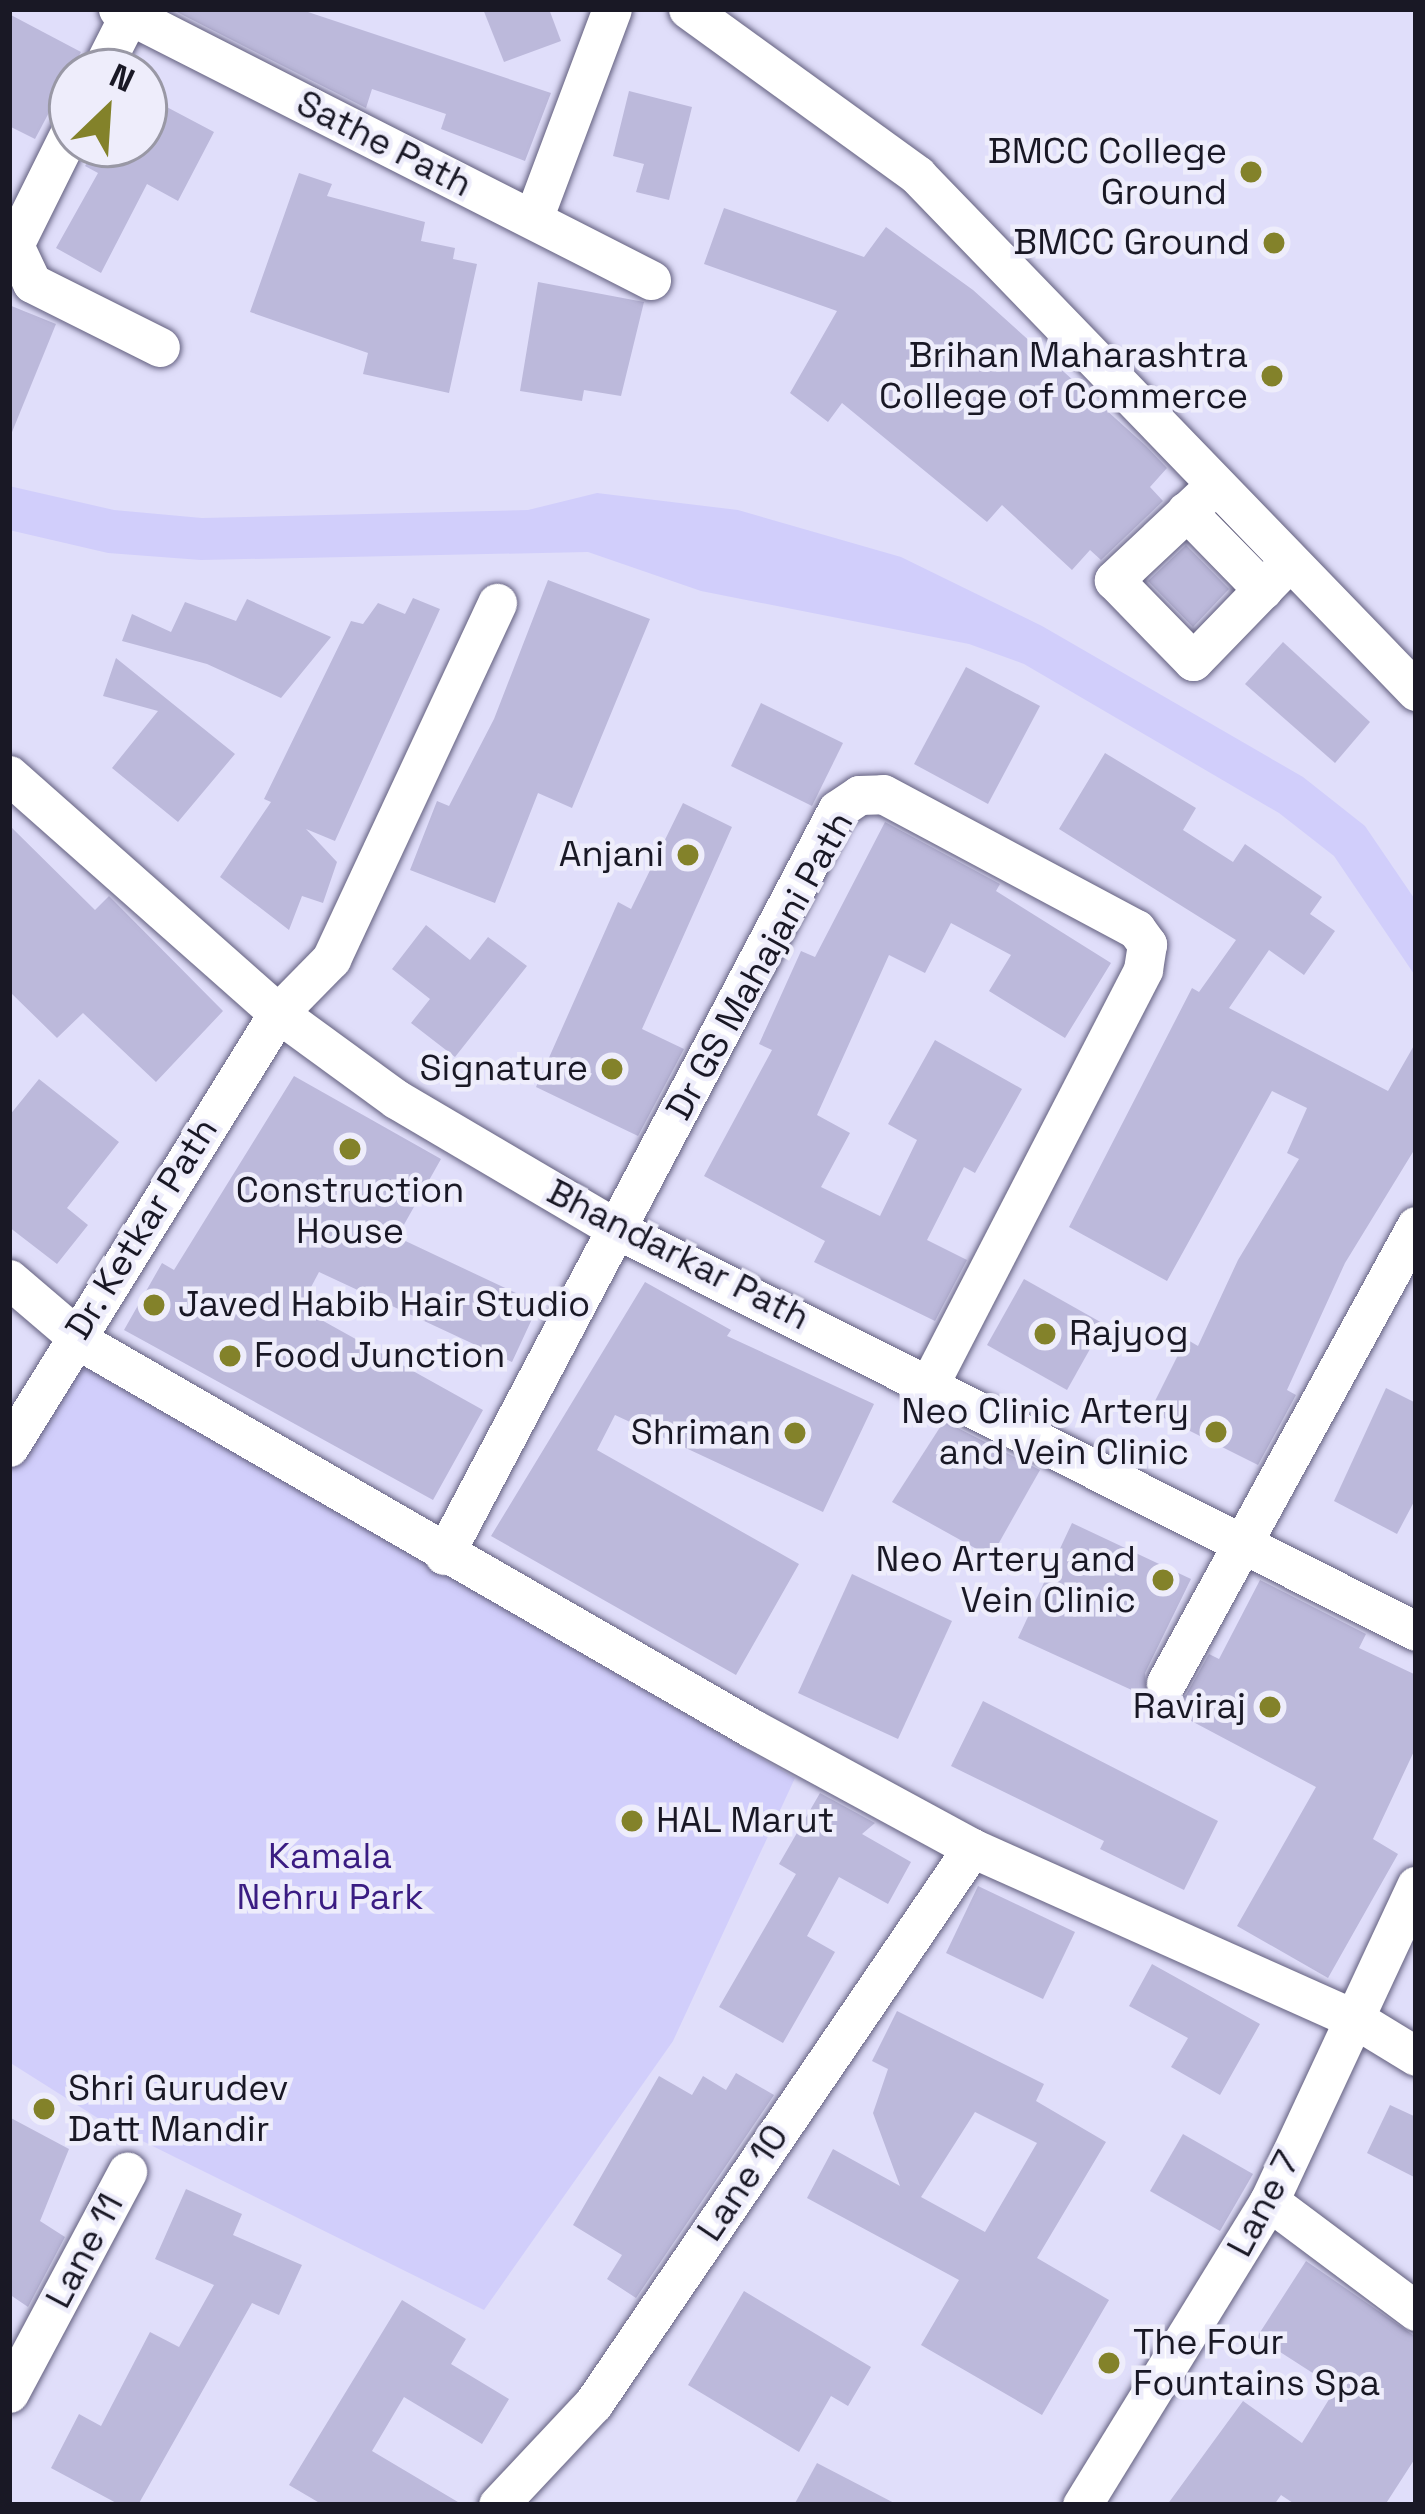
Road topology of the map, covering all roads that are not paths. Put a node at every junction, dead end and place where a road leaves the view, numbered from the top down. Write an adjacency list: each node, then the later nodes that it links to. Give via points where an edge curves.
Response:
1 (612, 9): 6 (street)
2 (688, 9): 10 (street, via 917,176)
3 (123, 12): 4 (street); 6 (street, Sathe Path)
4 (109, 48)
5 (52, 168): 7 (street)
6 (532, 219): 8 (street, Sathe Path)
7 (11, 250): 9 (street, via 32,283)
8 (651, 280)
9 (160, 347)
10 (1201, 498): 11 (street); 11 (street, via 1114,580 1193,661)
11 (1277, 576): 13 (street)
12 (496, 603): 15 (street, Dr. Ketkar Path, via 331,959)
13 (1416, 691)
14 (9, 775): 15 (street, Bhandarkar Path)
15 (278, 1013): 17 (street, Bhandarkar Path, via 396,1099); 19 (street, Dr. Ketkar Path)
16 (1416, 1226): 22 (street)
17 (618, 1230): 20 (street, Bhandarkar Path); 20 (street, Dr GS Mahajani Path, via 837,810 859,795 884,794 1136,929 1147,944 1143,970); 23 (street)
18 (9, 1279): 19 (street)
19 (74, 1337): 21 (street, Dr. Ketkar Path); 23 (street)
20 (930, 1383): 22 (street, Bhandarkar Path)
21 (9, 1447)
22 (1245, 1545): 24 (street, Bhandarkar Path); 25 (street)
23 (443, 1555): 26 (street)
24 (1416, 1631)
25 (1166, 1683)
26 (972, 1848): 28 (street); 34 (street, Lane 10, via 593,2404)
27 (1416, 1886): 28 (street, Lane 7)
28 (1357, 2020): 29 (street); 31 (street, Lane 7)
29 (1416, 2056)
30 (127, 2172): 33 (street, Lane 11)
31 (1269, 2201): 32 (street); 35 (street, Lane 7)
32 (1416, 2311)
33 (9, 2393)
34 (498, 2505)
35 (1082, 2505)

